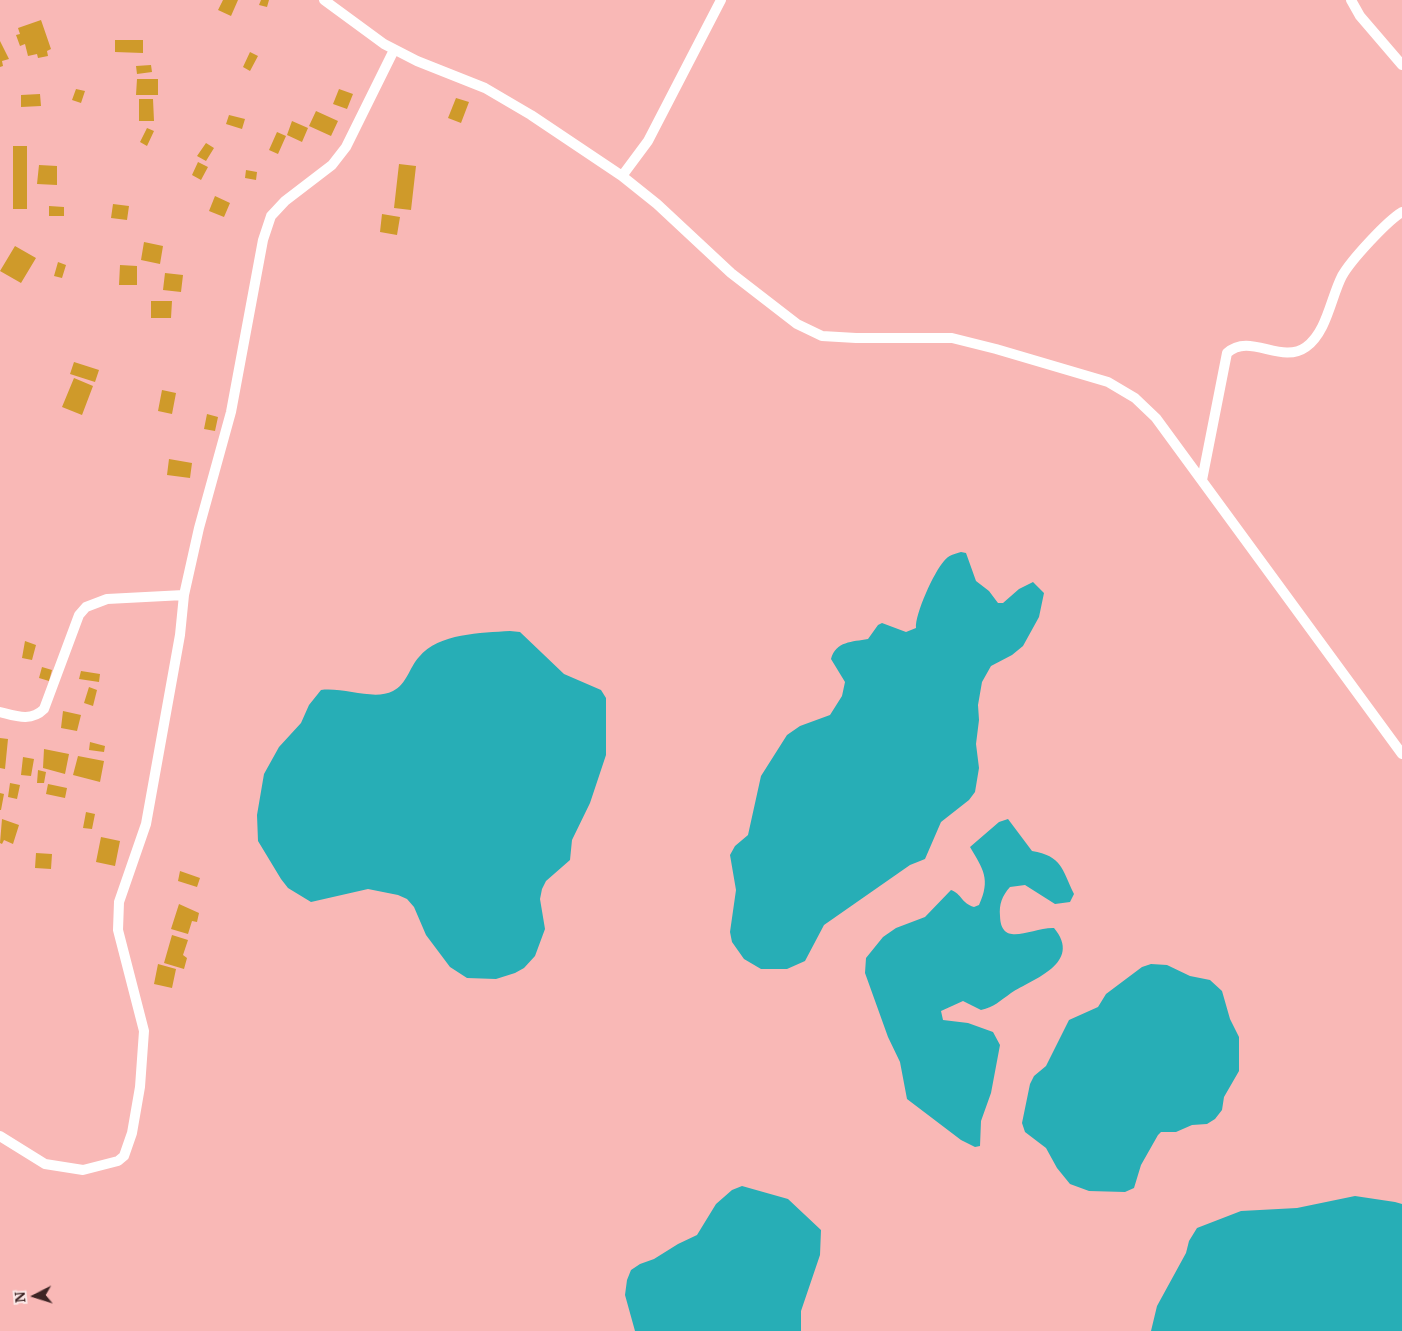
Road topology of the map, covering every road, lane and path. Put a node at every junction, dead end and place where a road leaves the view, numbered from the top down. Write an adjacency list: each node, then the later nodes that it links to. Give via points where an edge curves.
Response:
1 (324, 0): 4 (street)
2 (722, 0): 6 (street, via 648,141)
3 (1351, 0): 5 (street, via 1360,16)
4 (394, 50): 6 (street, via 485,88); 9 (street, via 346,147 332,166 285,201 272,216 264,240 231,412)
5 (1402, 65)
6 (622, 176): 8 (street, via 731,273 797,324 822,336 952,338 1108,382 1135,398 1156,418)
7 (1402, 212): 8 (street, via 1342,276 1319,332 1308,346 1295,353 1246,345 1233,347 1227,353)
8 (1202, 480): 11 (street)
9 (184, 595): 10 (street, via 107,599 93,603 79,615 44,709 29,718); 12 (street, via 180,636 146,824 126,878 117,918 144,1031 140,1087 132,1134 124,1156 118,1161 83,1170 46,1164)
10 (0, 712)
11 (1402, 754)
12 (0, 1136)

